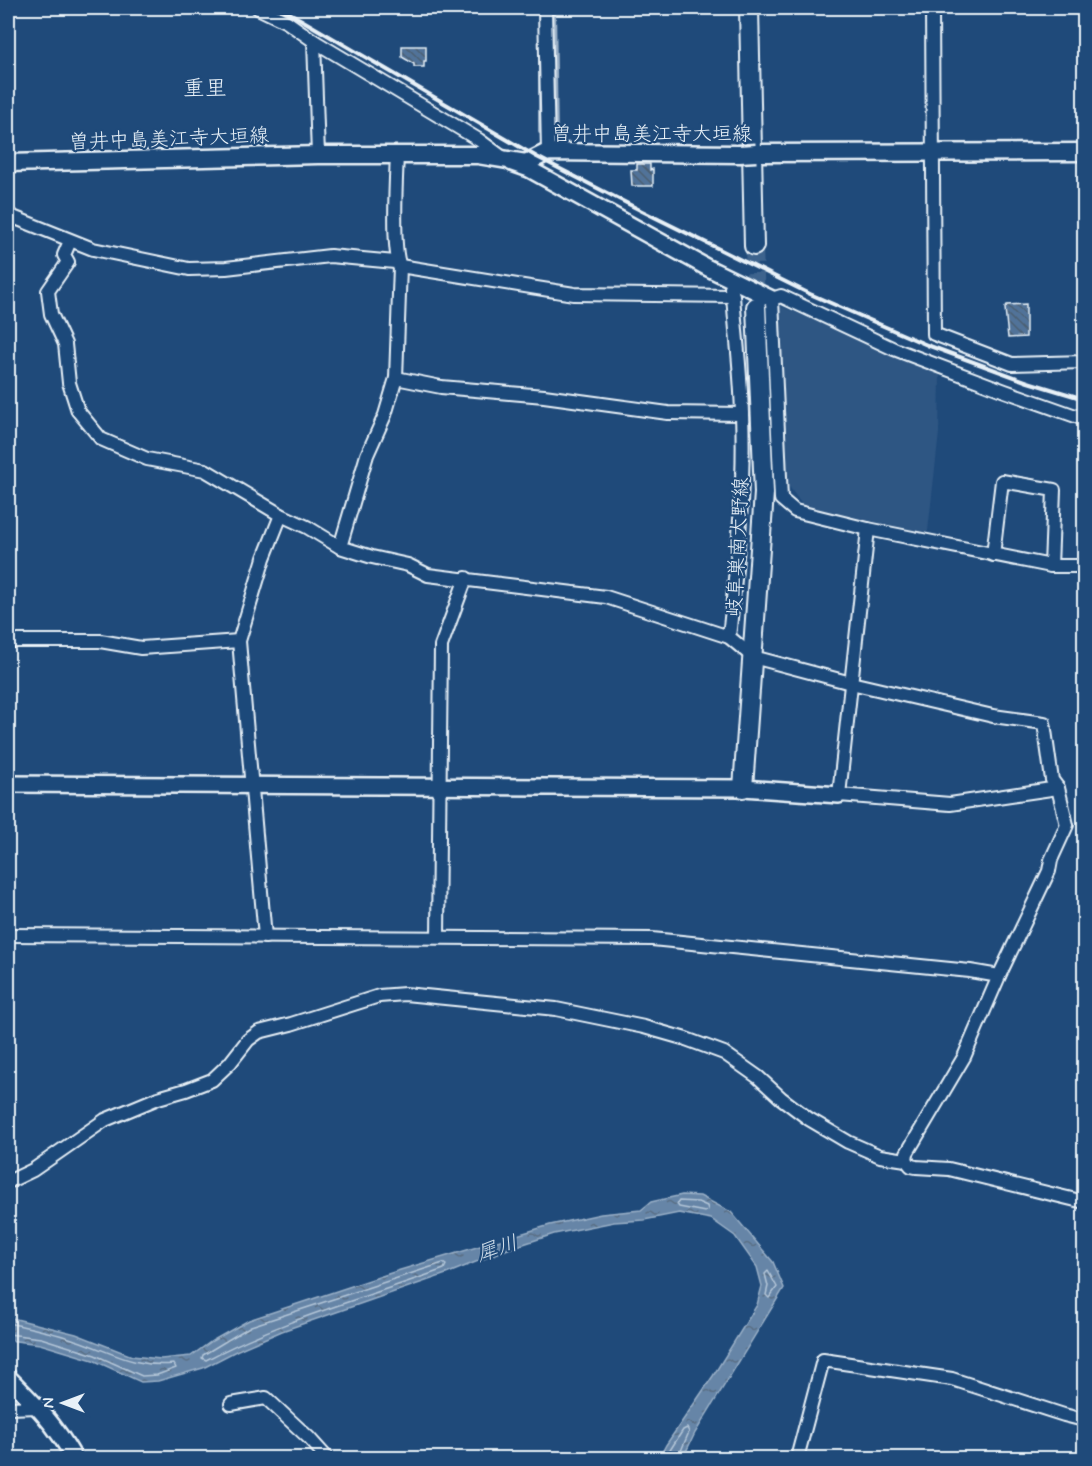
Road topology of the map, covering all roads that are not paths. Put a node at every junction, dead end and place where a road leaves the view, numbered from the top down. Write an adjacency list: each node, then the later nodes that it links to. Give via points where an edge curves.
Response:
1 (258, 8): 5 (street)
2 (545, 8): 6 (street)
3 (748, 8): 15 (main road)
4 (932, 8): 7 (street)
5 (314, 41): 9 (street); 11 (street, via 479,140)
6 (548, 152): 7 (main road, 曽井中島美江寺大垣線, bridge); 11 (main road, 曽井中島美江寺大垣線, via 526,163)
7 (933, 152): 8 (main road, 曽井中島美江寺大垣線); 20 (street, via 934,334 1012,364)
8 (1084, 152)
9 (318, 155): 10 (main road, 曽井中島美江寺大垣線); 12 (main road, 曽井中島美江寺大垣線)
10 (397, 155): 11 (main road, 曽井中島美江寺大垣線, via 478,155); 16 (street)
11 (507, 161): 17 (street, via 529,169)
12 (8, 163)
13 (8, 215): 14 (street)
14 (70, 241): 16 (street, via 189,269 330,256 394,262); 24 (street, via 64,255 68,262 48,291 51,314 65,344 69,383 78,411 87,423 101,439 147,459 205,470)
15 (754, 246)
16 (400, 266): 18 (street, via 574,294); 21 (street)
17 (728, 279): 18 (street); 19 (street)
18 (733, 296): 22 (street)
19 (764, 303): 23 (street, via 781,296 894,349); 25 (street, via 781,499 795,511); 34 (main road, 岐阜巣南大野線, via 764,493)
20 (1084, 362)
21 (396, 378): 22 (street, via 441,387 668,413); 26 (street, via 367,454)
22 (742, 414): 31 (street, via 738,557)
23 (1084, 418)
24 (281, 515): 26 (street); 33 (street)
25 (868, 529): 27 (street); 35 (street)
26 (340, 547): 30 (street, via 408,565 428,575)
27 (993, 555): 28 (street); 28 (street, via 1002,482 1054,490)
28 (1051, 566): 29 (street)
29 (1084, 566)
30 (465, 579): 31 (street, via 606,597); 38 (street, via 441,645)
31 (729, 637): 34 (street)
32 (8, 641): 33 (street, via 100,641 141,648)
33 (239, 641): 37 (street)
34 (753, 657): 35 (street); 39 (main road, 岐阜巣南大野線)
35 (851, 683): 40 (street, via 993,716 1044,723 1052,780); 41 (street)
36 (8, 784): 37 (street)
37 (251, 785): 38 (street); 43 (street)
38 (440, 787): 39 (street); 44 (street)
39 (743, 788): 41 (street)
40 (1058, 788): 41 (street, via 950,804); 45 (street, via 1067,825)
41 (840, 795)
42 (8, 935): 43 (street)
43 (265, 937): 44 (street)
44 (438, 937): 45 (street, via 652,939)
45 (999, 976): 46 (street, via 964,1057)
46 (906, 1160): 47 (street, via 880,1156 848,1142 809,1119 724,1053 686,1039 556,1009 405,994 379,996 259,1032 212,1080 105,1120 33,1170); 48 (street, via 911,1166 949,1169)
47 (8, 1182)
48 (1084, 1202)
49 (8, 1377): 51 (street)
50 (231, 1404): 55 (street, via 266,1398)
51 (39, 1407): 52 (street); 54 (street)
52 (8, 1408)
53 (1084, 1420): 56 (street, via 952,1379 823,1360)
54 (74, 1458)
55 (327, 1458)
56 (797, 1458)

